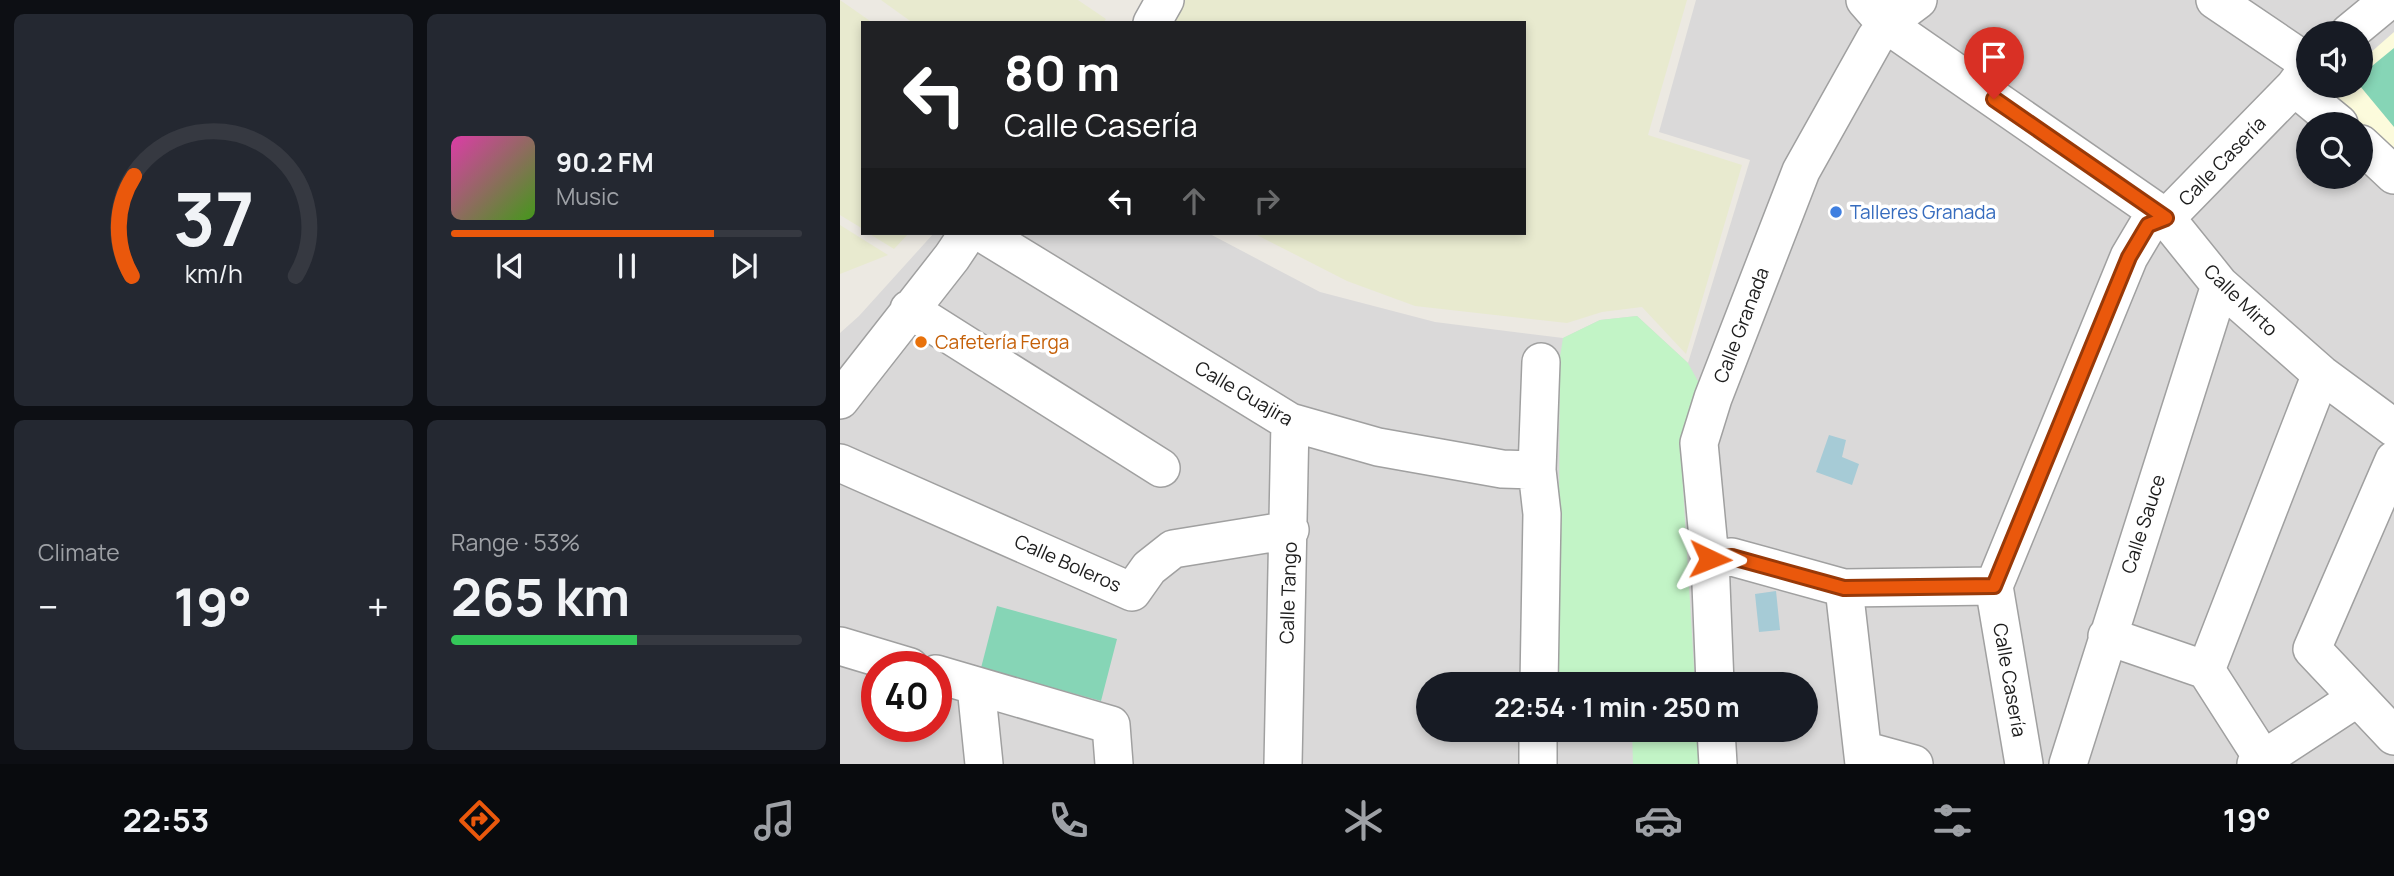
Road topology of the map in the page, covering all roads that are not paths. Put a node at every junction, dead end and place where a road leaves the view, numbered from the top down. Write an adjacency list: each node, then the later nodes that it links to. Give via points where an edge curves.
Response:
1 (1165, 0): 6 (street)
2 (1918, 0): 5 (street)
3 (2215, 0): 8 (street)
4 (2389, 0): 7 (street)
5 (1875, 12): 12 (street, Calle Mirto); 29 (street, Calle Granada, via 1801,171 1699,443)
6 (1153, 21)
7 (2364, 21)
8 (2296, 67)
9 (2296, 80): 12 (street, Calle Casería)
10 (2373, 155): 11 (street)
11 (2394, 175)
12 (2166, 218): 16 (street, Calle Mirto); 30 (street, Calle Casería, via 2148,225 2129,257)
13 (962, 235): 18 (street, via 944,246)
14 (964, 235): 17 (street, via 952,257)
15 (985, 235): 22 (street, Calle Guajira)
16 (2220, 285): 20 (street, Calle Mirto); 32 (street, Calle Sauce)
17 (909, 309): 21 (street); 26 (street)
18 (840, 359)
19 (1541, 362): 27 (street)
20 (2320, 374): 23 (street, Calle Mirto); 35 (street)
21 (840, 400)
22 (1290, 422): 27 (street, Calle Guajira, via 1378,447); 28 (street, Calle Tango)
23 (2394, 428)
24 (2394, 460): 40 (street, via 2312,649)
25 (840, 463): 28 (street, Calle Boleros, via 1132,592 1149,568 1173,549)
26 (1160, 468)
27 (1537, 470): 36 (street, via 1542,514)
28 (1290, 530): 48 (street, Calle Tango)
29 (1710, 559): 31 (street, via 1732,557); 37 (street, Calle Granada)
30 (1994, 586): 31 (street); 52 (street, Calle Casería)
31 (1844, 588): 44 (street)
32 (2108, 636): 35 (street); 53 (street, Calle Sauce)
33 (840, 646): 34 (street)
34 (861, 652)
35 (2206, 670): 45 (street)
36 (1539, 672)
37 (1714, 672)
38 (952, 679): 39 (street)
39 (976, 686): 46 (street); 47 (street, via 1111,725)
40 (2357, 698): 41 (street); 45 (street)
41 (2394, 736)
42 (1538, 742): 49 (street)
43 (1717, 742): 50 (street)
44 (1864, 757): 51 (street)
45 (2259, 762)
46 (984, 764)
47 (1114, 764)
48 (1283, 764)
49 (1538, 764)
50 (1718, 764)
51 (1914, 764)
52 (2024, 764)
53 (2068, 764)

